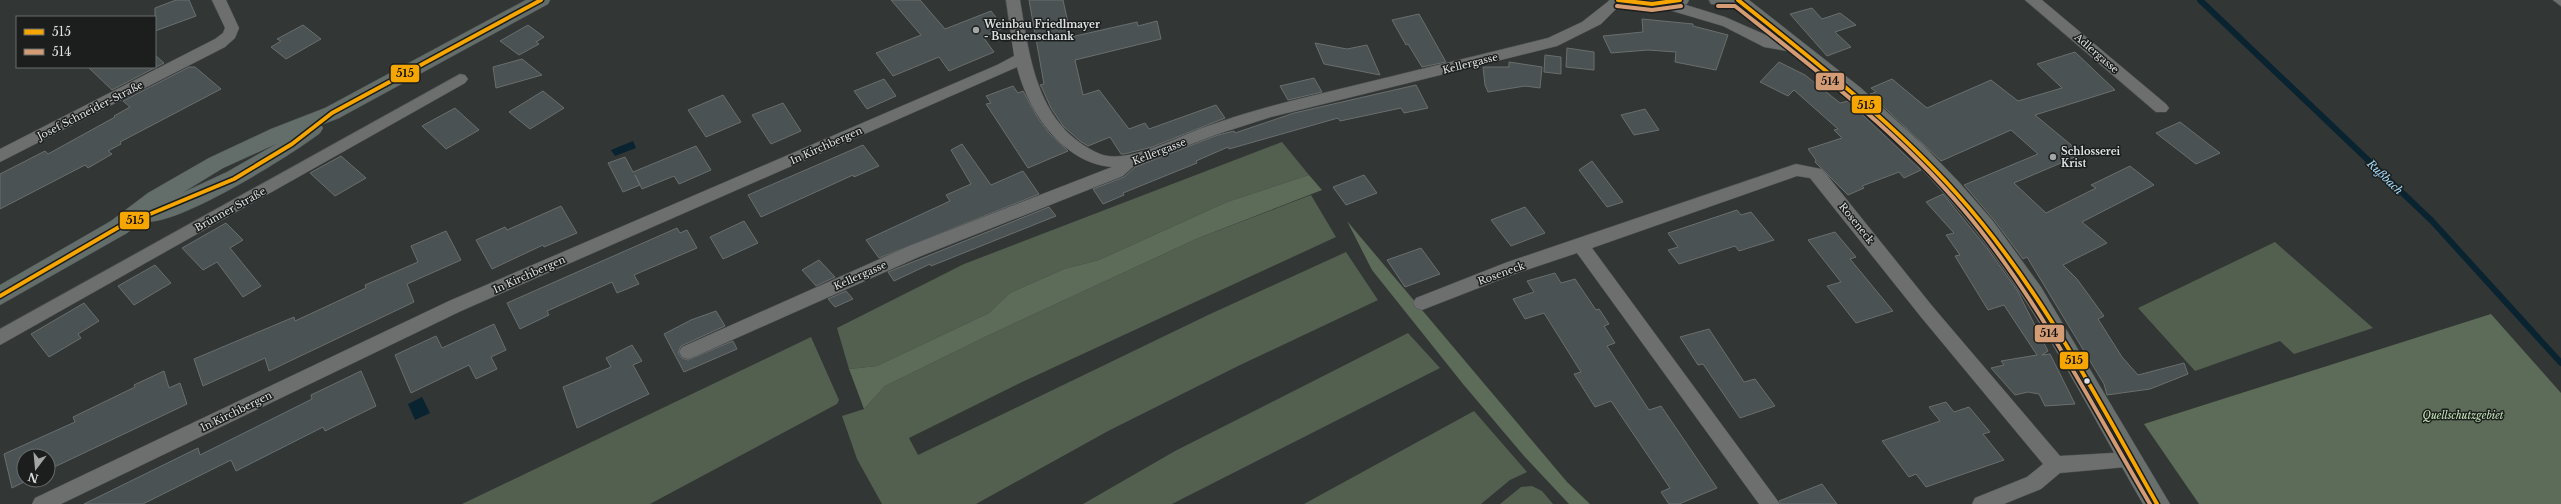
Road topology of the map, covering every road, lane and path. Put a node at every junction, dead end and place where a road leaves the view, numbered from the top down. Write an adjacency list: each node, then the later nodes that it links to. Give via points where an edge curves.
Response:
1 (219, 0): 13 (street, Josef Schneider-Straße, via 232,28 230,35 220,43)
2 (541, 0): 16 (main road, via 332,113 292,144 234,179 119,227)
3 (1013, 0): 10 (street)
4 (1618, 0): 8 (main road, via 1641,4); 14 (street, Kellergasse, via 1603,17 1582,31 1552,42 1269,112 1212,130)
5 (1718, 0): 6 (main road)
6 (1738, 0): 9 (main road)
7 (2032, 0): 12 (street, Adlergasse, via 2057,18)
8 (1669, 1): 9 (street, via 1732,24 1768,44)
9 (1799, 48): 20 (main road, via 1841,82 1906,142 1984,226 2017,272 2084,377)
10 (1022, 58): 14 (street, via 1029,85 1039,106 1068,142 1098,160); 22 (street, In Kirchbergen, via 1002,69 455,306)
11 (460, 79): 18 (street, Brünner Straße)
12 (2161, 108)
13 (0, 156)
14 (1128, 162): 19 (street, Kellergasse, via 1117,172 915,250)
15 (1581, 245): 17 (street, Roseneck, via 1511,268); 21 (street, Roseneck, via 1786,172 1796,170 1815,174); 23 (street)
16 (0, 296)
17 (1422, 303)
18 (0, 338)
19 (688, 352)
20 (2130, 460): 21 (street); 25 (main road)
21 (2056, 465): 24 (street, via 2034,482)
22 (42, 504)
23 (1770, 504)
24 (1982, 504)
25 (2157, 504)

